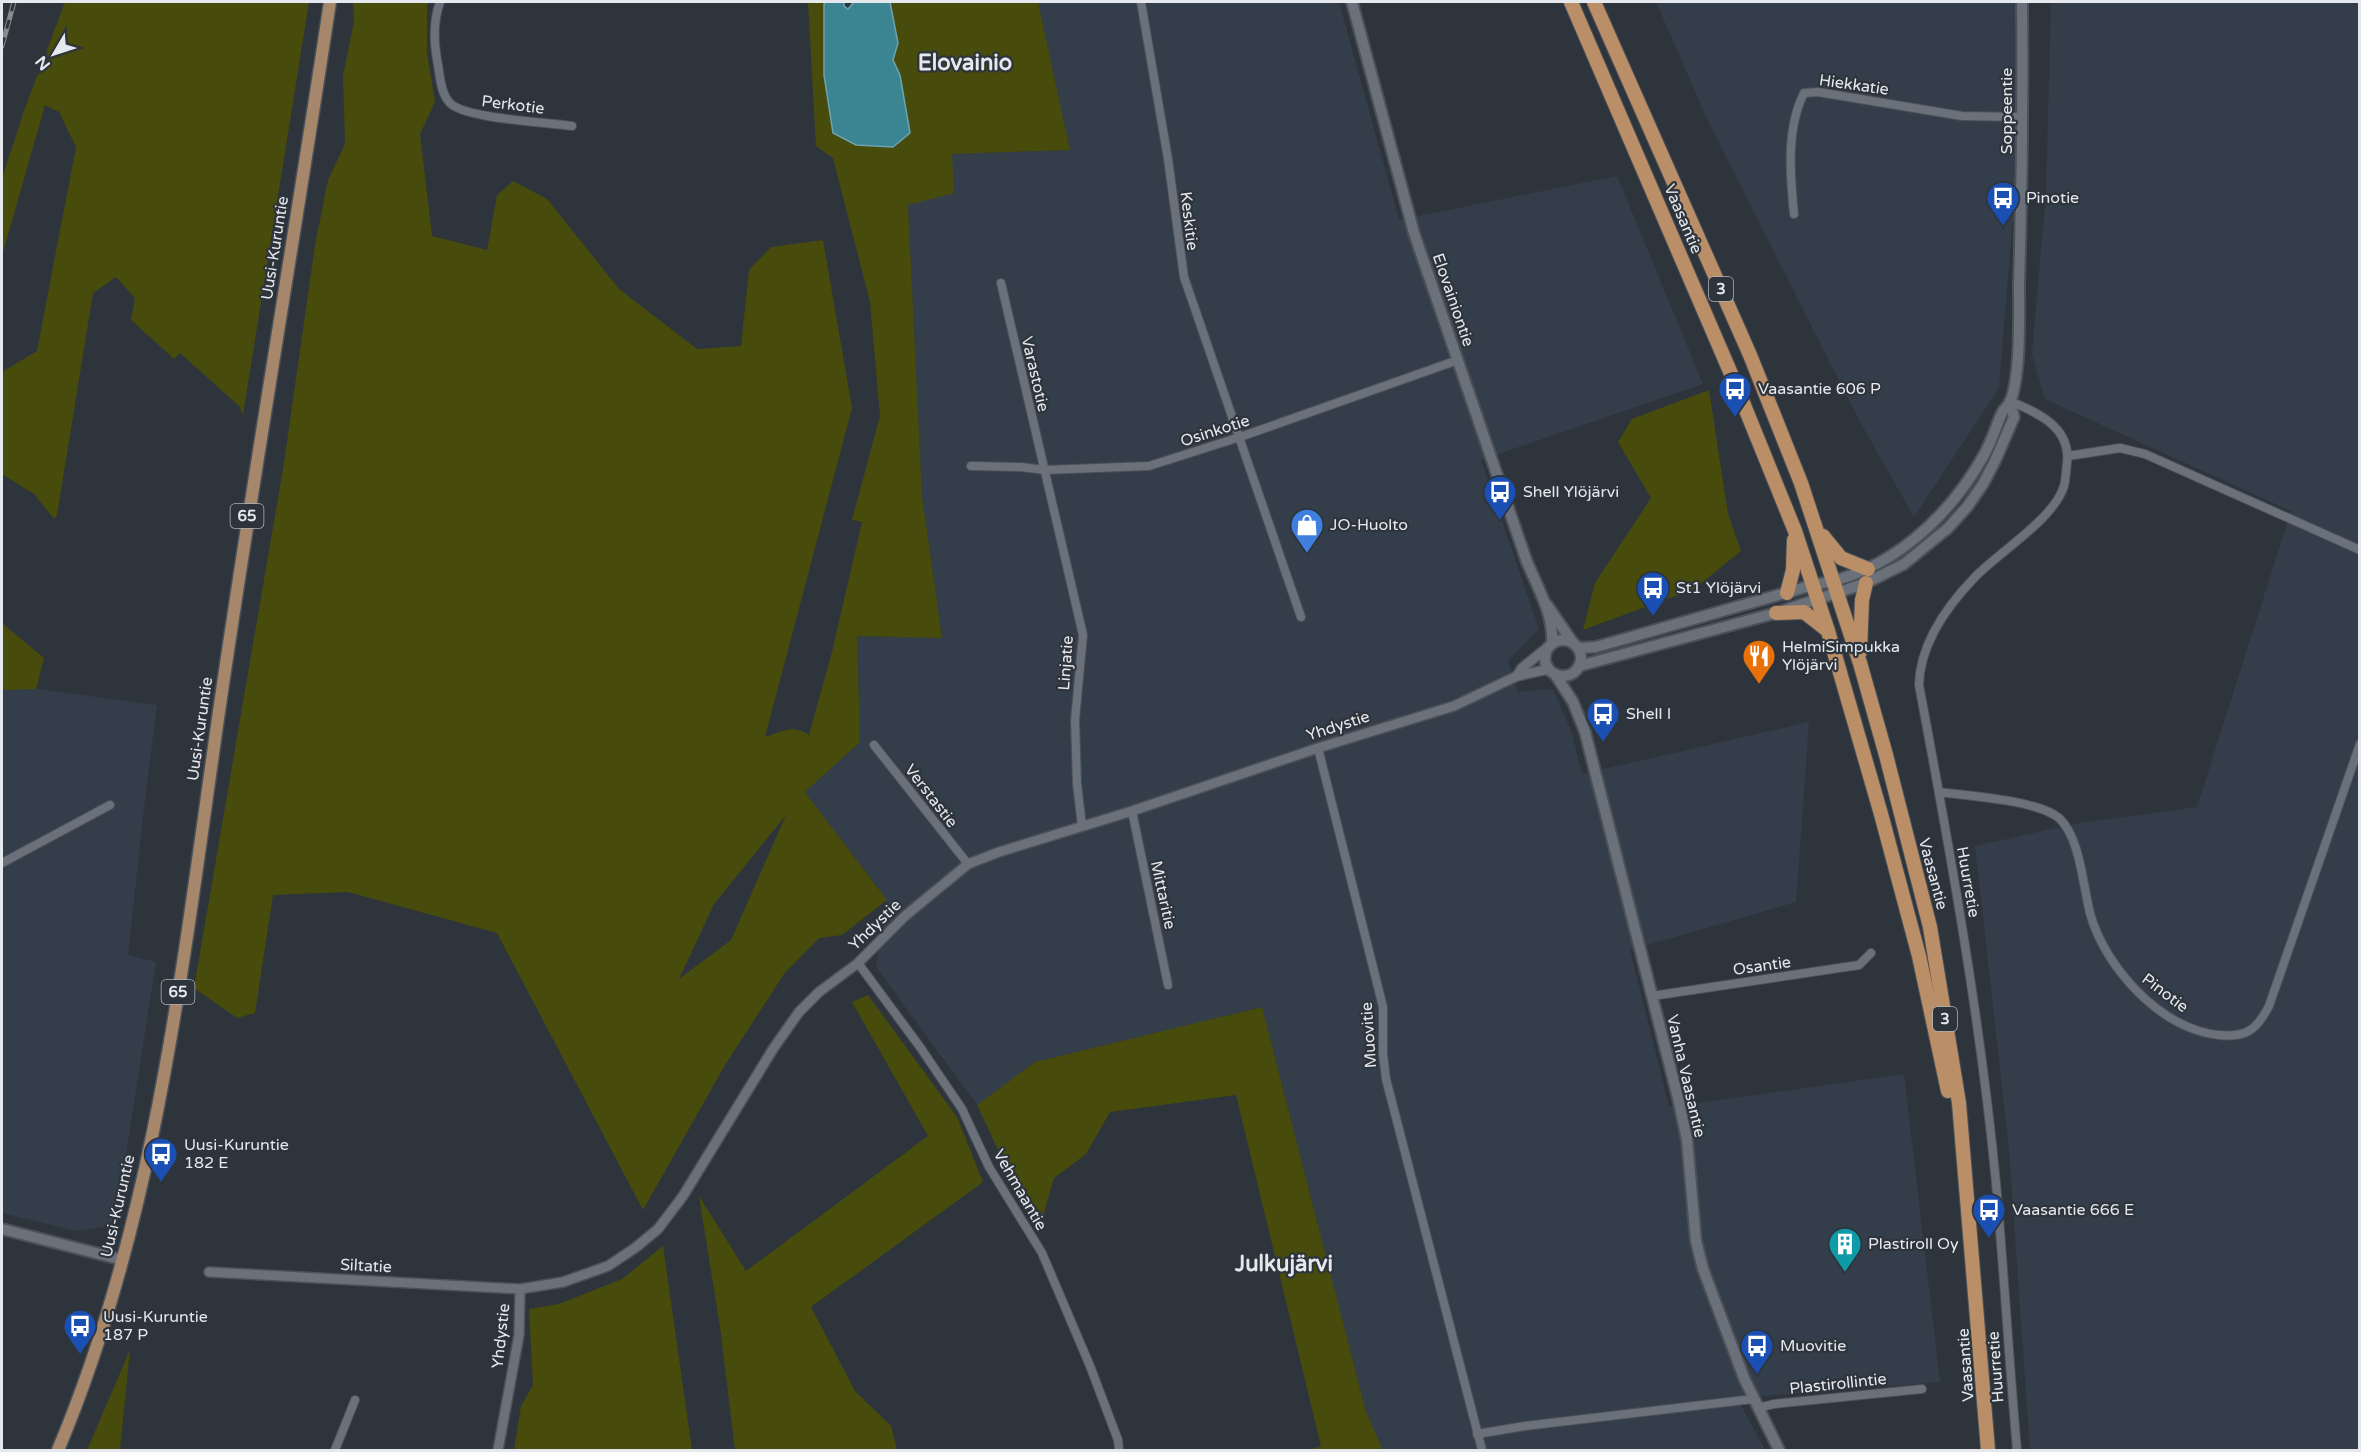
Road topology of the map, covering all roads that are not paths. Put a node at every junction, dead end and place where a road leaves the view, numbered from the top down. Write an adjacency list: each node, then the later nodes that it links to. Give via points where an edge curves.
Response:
1 (330, 2): 51 (main road, Uusi-Kuruntie / 65, via 246,522 177,1001)
2 (440, 2): 9 (street, Perkotie, via 435,52 443,92 450,103 476,114)
3 (1142, 2): 14 (street, Keskitie, via 1184,277)
4 (1352, 2): 12 (main road, Elovainiontie, via 1411,222)
5 (1571, 2): 19 (highway, Vaasantie / 3)
6 (1594, 2): 18 (highway, Vaasantie / 3, via 1750,355)
7 (2022, 2): 8 (main road, Soppeentie)
8 (2023, 117): 10 (street, Hiekkatie, via 1962,116 1818,92 1804,93 1796,110 1793,135); 13 (main road, Soppeentie, via 2019,324)
9 (572, 126)
10 (1794, 214)
11 (1001, 283): 17 (street, Varastotie)
12 (1458, 360): 14 (street, Osinkotie); 25 (main road, Elovainiontie, via 1527,562)
13 (2010, 401): 15 (street, Huurretie, via 2034,411 2060,431); 21 (main road, Soppeentie, via 1964,487 1922,532)
14 (1240, 437): 17 (street, Osinkotie, via 1149,466); 27 (street, Keskitie)
15 (2068, 456): 20 (street, via 2120,448 2145,454); 39 (street, Huurretie, via 2064,487 2056,501 2018,541 1975,577 1926,646 1919,685)
16 (971, 466): 17 (street, Osinkotie)
17 (1045, 471): 42 (street, Linjatie, via 1083,635 1075,720)
18 (1815, 522): 21 (highway, via 1831,548); 22 (highway, Vaasantie / 3)
19 (1795, 531): 23 (highway, Vaasantie / 3); 24 (highway)
20 (2360, 550)
21 (1867, 576): 22 (main road, Soppeentie); 31 (highway, via 1862,600)
22 (1835, 588): 23 (main road, Soppeentie); 31 (highway, Vaasantie / 3)
23 (1815, 592): 24 (main road); 26 (main road); 28 (highway, Vaasantie / 3)
24 (1787, 593): 29 (main road, via 1596,647)
25 (1545, 602): 29 (main road, Elovainiontie); 30 (main road, Elovainiontie, via 1552,635)
26 (1776, 613): 28 (highway, via 1804,612); 32 (main road)
27 (1301, 617)
28 (1828, 632): 49 (highway, Vaasantie / 3, via 1919,956)
29 (1575, 645): 30 (main road, via 1561,640); 32 (main road, via 1581,656)
30 (1550, 646): 33 (main road, via 1545,660); 34 (street, Yhdystie)
31 (1860, 663): 49 (highway, Vaasantie / 3, via 1930,927 1959,1103)
32 (1576, 669): 33 (main road, via 1565,676); 35 (main road, Vanha Vaasantie)
33 (1552, 671): 34 (street, Yhdystie); 35 (main road, Vanha Vaasantie)
34 (1517, 676): 38 (street, Yhdystie, via 1454,706)
35 (1573, 702): 48 (main road, Vanha Vaasantie, via 1591,757)
36 (2360, 744): 39 (street, Pinotie, via 2269,1006 2249,1032 2231,1036 2214,1035 2178,1022 2145,998 2115,968 2096,934 2076,852 2059,819 2022,804)
37 (874, 745): 44 (street, Verstastie)
38 (1318, 748): 41 (street, Yhdystie); 57 (street, Muovitie, via 1383,1007 1386,1079)
39 (1939, 792): 65 (street, Huurretie, via 1971,984 1996,1183)
40 (110, 805): 43 (street)
41 (1132, 811): 42 (street, Yhdystie); 47 (street, Mittaritie)
42 (1082, 826): 44 (street, Yhdystie)
43 (2, 863)
44 (968, 864): 46 (street, Yhdystie, via 905,916)
45 (1871, 952): 48 (street, Osantie, via 1859,965)
46 (858, 963): 53 (street, Yhdystie, via 799,1012 658,1229 608,1266 563,1282); 61 (street, Vehmaantie, via 962,1109 989,1167 1042,1253 1090,1366)
47 (1168, 985)
48 (1652, 996): 56 (main road, Vanha Vaasantie, via 1687,1140 1696,1241 1703,1269)
49 (1965, 1169): 64 (highway, Vaasantie / 3)
50 (2, 1229): 51 (main road)
51 (123, 1260): 58 (main road, Uusi-Kuruntie / 65, via 100,1341)
52 (209, 1272): 53 (street, Siltatie)
53 (520, 1289): 60 (street, Yhdystie, via 519,1335)
54 (1922, 1389): 56 (street, Plastirollintie)
55 (355, 1400): 59 (street)
56 (1756, 1404): 57 (street); 63 (main road, Vanha Vaasantie)
57 (1477, 1434): 62 (street, Muovitie)
58 (58, 1450)
59 (335, 1450)
60 (498, 1450)
61 (1119, 1450)
62 (1482, 1450)
63 (1779, 1450)
64 (1988, 1450)
65 (2017, 1450)

